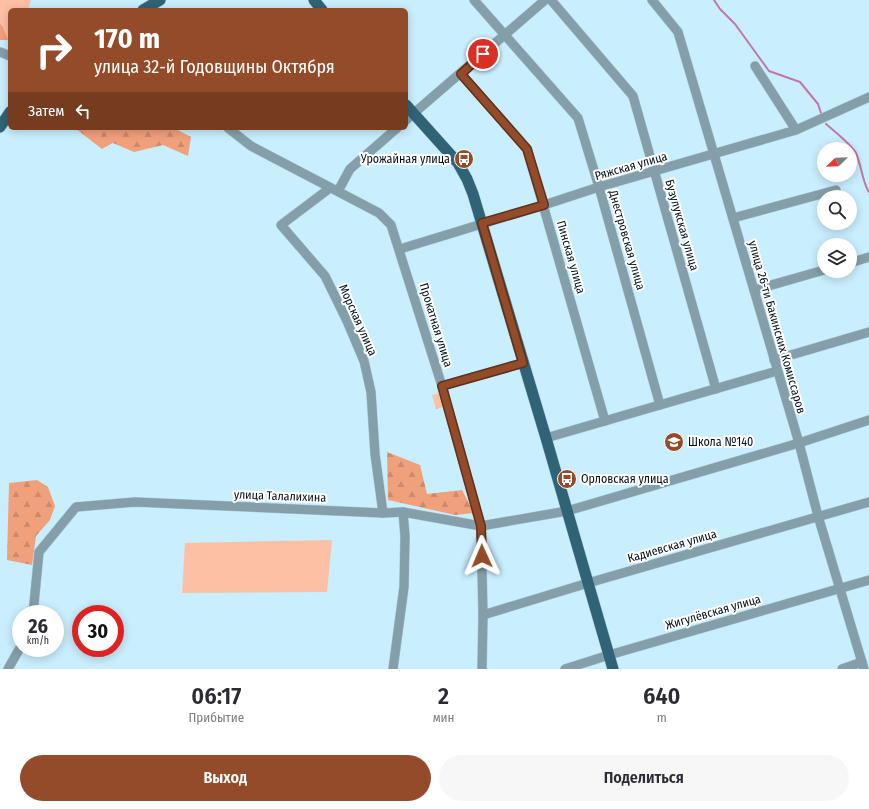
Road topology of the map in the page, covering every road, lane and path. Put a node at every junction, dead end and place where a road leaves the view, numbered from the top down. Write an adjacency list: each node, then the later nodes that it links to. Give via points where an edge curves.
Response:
1 (160, 0): 7 (main road)
2 (314, 0): 8 (main road)
3 (474, 0): 9 (street, Днестровская улица)
4 (545, 0): 9 (street)
5 (551, 0): 20 (street, Бузулукская улица, via 633,96)
6 (652, 0): 19 (street, улица 26-ти Бакинских Комиссаров, via 678,32)
7 (146, 8)
8 (320, 8)
9 (505, 34): 11 (street); 21 (street, Днестровская улица, via 578,118)
10 (755, 66): 18 (street)
11 (461, 74): 13 (street); 24 (street, Пинская улица, via 527,149)
12 (869, 97): 18 (street, Ряжская улица)
13 (408, 113): 26 (main road, via 458,163 467,179)
14 (8, 115): 15 (main road)
15 (0, 127)
16 (231, 130): 22 (street, Прокатная улица, via 251,146)
17 (395, 130): 22 (street, via 350,169)
18 (796, 130): 19 (street, Ряжская улица)
19 (714, 155): 20 (street, Ряжская улица); 25 (street, улица 26-ти Бакинских Комиссаров)
20 (654, 171): 21 (street, Ряжская улица); 37 (street, Бузулукская улица)
21 (599, 187): 24 (street, Ряжская улица); 38 (street, Днестровская улица)
22 (334, 190): 27 (street, Прокатная улица, via 379,213 391,225); 46 (street, Морская улица, via 281,225 325,276 364,361 371,392)
23 (817, 195): 25 (street)
24 (544, 205): 26 (street, Ряжская улица); 40 (street, Пинская улица)
25 (733, 218): 31 (street, улица 26-ти Бакинских Комиссаров)
26 (482, 223): 27 (street, Ряжская улица); 34 (main road)
27 (400, 249): 36 (street, Прокатная улица)
28 (869, 257): 29 (street)
29 (857, 261)
30 (817, 272): 31 (street)
31 (754, 290): 33 (street, улица 26-ти Бакинских Комиссаров)
32 (869, 332): 33 (street)
33 (774, 360): 35 (street, улица 26-ти Бакинских Комиссаров)
34 (523, 363): 36 (street); 41 (main road)
35 (777, 371): 37 (street); 42 (street, улица 26-ти Бакинских Комиссаров)
36 (442, 386): 48 (street, Прокатная улица)
37 (716, 389): 38 (street)
38 (660, 405): 40 (street)
39 (869, 420): 42 (street)
40 (605, 421): 41 (street)
41 (546, 438): 44 (main road)
42 (799, 444): 44 (street); 47 (street, улица 26-ти Бакинских Комиссаров)
43 (869, 502): 47 (street, Кадиевская улица)
44 (567, 511): 48 (street); 50 (main road)
45 (403, 512): 46 (street, улица Талалихина); 48 (street, улица Талалихина); 58 (street, via 404,587)
46 (383, 513): 52 (street, улица Талалихина, via 135,502 76,507 39,552)
47 (818, 516): 50 (street, Кадиевская улица); 51 (street, улица 26-ти Бакинских Комиссаров)
48 (481, 526): 53 (street, Прокатная улица)
49 (869, 580): 51 (street, Жигулёвская улица)
50 (588, 583): 53 (street, Кадиевская улица); 54 (main road)
51 (840, 588): 54 (street, Жигулёвская улица); 56 (street, улица 26-ти Бакинских Комиссаров)
52 (34, 605)
53 (483, 614): 59 (street, Прокатная улица)
54 (609, 655): 60 (street, Жигулёвская улица); 61 (main road)
55 (15, 657): 57 (street)
56 (863, 666): 62 (street)
57 (8, 669)
58 (393, 669)
59 (482, 669)
60 (565, 669)
61 (613, 669)
62 (842, 669)

